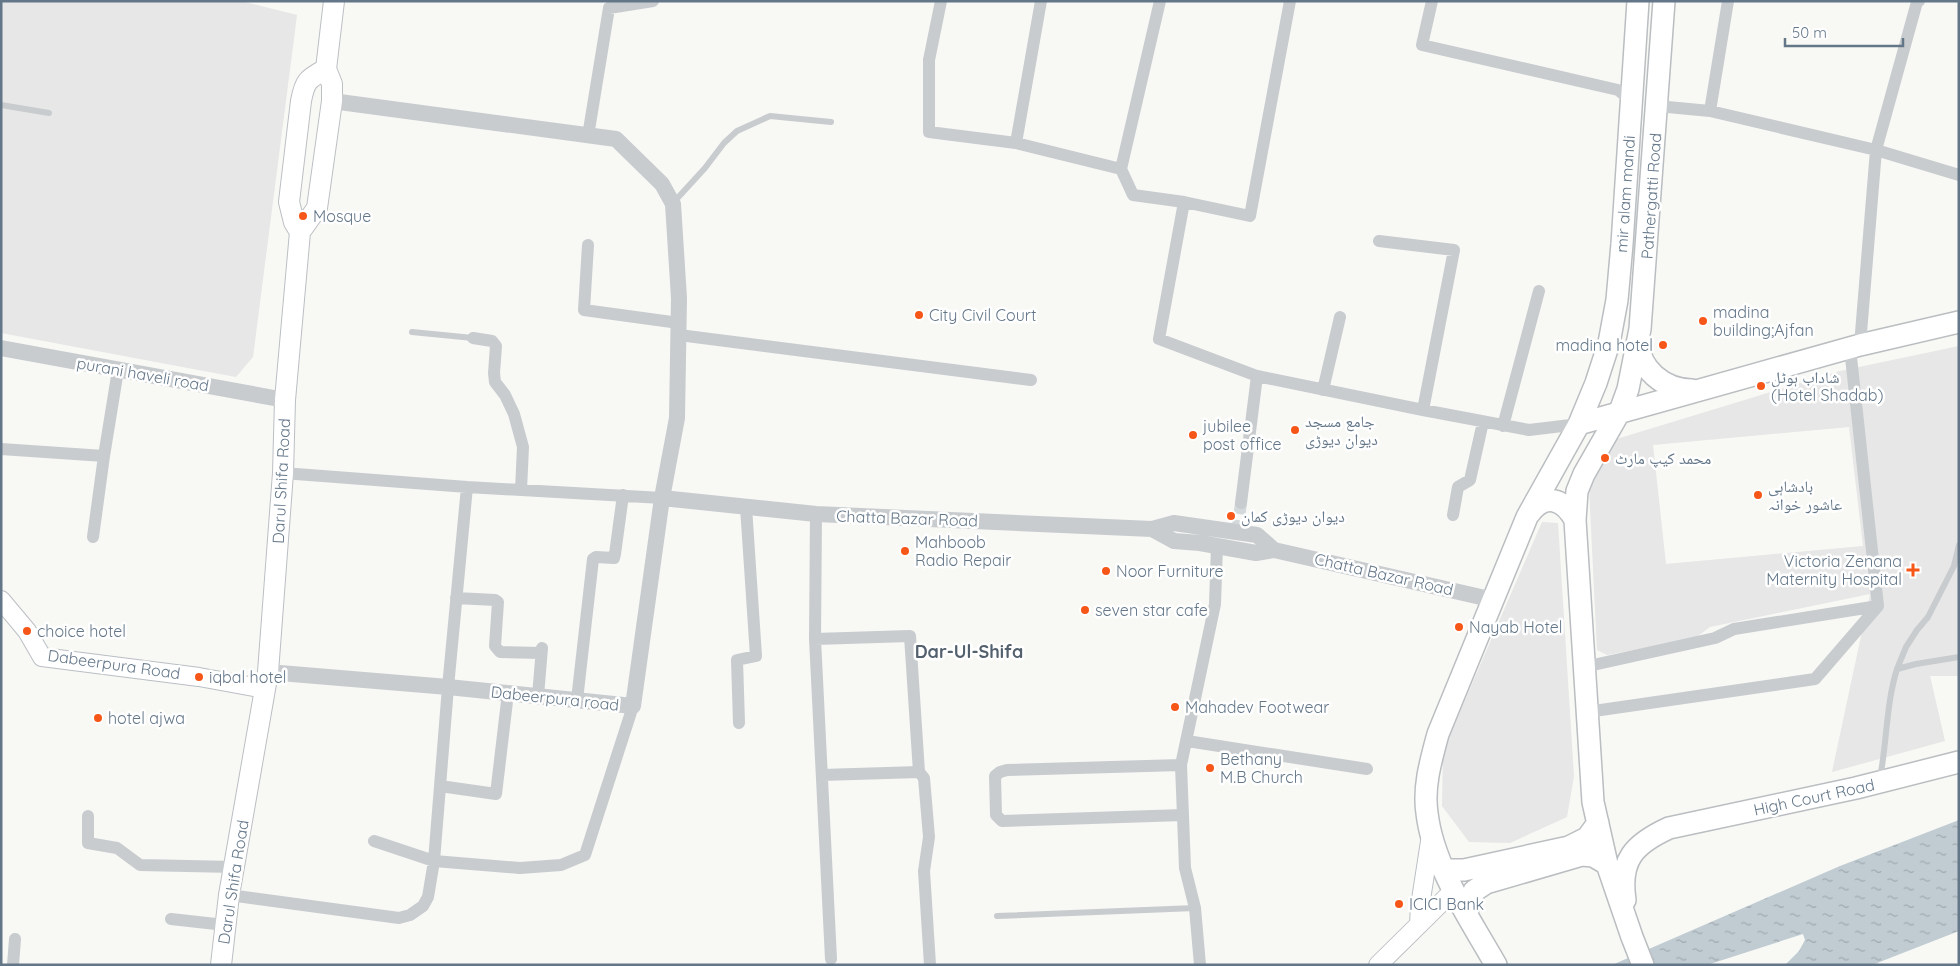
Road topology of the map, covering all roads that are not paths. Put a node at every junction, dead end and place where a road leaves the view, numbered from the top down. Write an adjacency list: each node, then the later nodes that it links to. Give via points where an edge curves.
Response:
1 (334, 1): 12 (main road)
2 (652, 1): 20 (street, via 609,8)
3 (941, 1): 21 (street, via 929,60 929,132)
4 (1041, 1): 21 (street)
5 (1160, 1): 23 (street)
6 (1290, 1): 25 (street, via 1250,216)
7 (1432, 1): 13 (street, via 1422,45 1618,90)
8 (1638, 1): 13 (highway, mir alam mandi)
9 (1664, 1): 16 (highway, Pathergatti Road)
10 (1728, 1): 17 (street)
11 (1919, 1): 22 (street)
12 (326, 69): 14 (main road, via 332,84); 27 (main road, via 307,81 301,101 289,202)
13 (1631, 100): 48 (highway, mir alam mandi, via 1617,300 1609,343)
14 (332, 101): 20 (street); 27 (main road, via 317,208)
15 (1, 105): 18 (lane)
16 (1657, 106): 17 (street); 33 (highway, Pathergatti Road)
17 (1710, 111): 22 (street)
18 (49, 113)
19 (831, 122): 26 (lane, via 770,116 737,132)
20 (588, 136): 26 (street, via 616,139 662,184)
21 (1016, 143): 23 (street)
22 (1876, 150): 24 (street); 37 (street)
23 (1121, 169): 25 (street, via 1133,195)
24 (1959, 175)
25 (1184, 202): 40 (street, via 1159,339)
26 (673, 204): 34 (street, Dabeerpura road)
27 (300, 232): 44 (main road, Darul Shifa Road)
28 (1379, 241): 45 (street, via 1454,250)
29 (588, 245): 34 (street, via 584,310)
30 (1539, 291): 49 (street)
31 (1340, 317): 42 (street)
32 (1959, 322): 37 (highway)
33 (1640, 328): 43 (highway, via 1639,345 1643,361 1652,374 1680,390); 46 (highway, Pathergatti Road, via 1628,389)
34 (679, 329): 41 (street); 56 (street, Dabeerpura road, via 677,418)
35 (412, 332): 36 (lane)
36 (473, 338): 54 (street, via 492,341 496,346 495,382 514,414 523,447)
37 (1855, 347): 43 (highway); 71 (street)
38 (1, 348): 39 (street, purani haveli road)
39 (118, 370): 44 (street, purani haveli road); 51 (street)
40 (1256, 376): 42 (street); 57 (street)
41 (1031, 380)
42 (1323, 390): 45 (street)
43 (1697, 390): 46 (highway)
44 (285, 400): 52 (main road, Darul Shifa Road)
45 (1423, 410): 47 (street)
46 (1620, 411): 48 (highway); 62 (highway, Pathergatti Road, via 1584,474 1578,491)
47 (1483, 422): 49 (street); 60 (street, via 1470,480 1458,488)
48 (1579, 424): 49 (street, via 1529,430); 61 (highway, mir alam mandi)
49 (1503, 426)
50 (1, 449): 51 (street)
51 (104, 456): 64 (street)
52 (283, 473): 53 (street); 76 (main road, Darul Shifa Road)
53 (467, 487): 54 (street); 68 (street)
54 (522, 490): 55 (street)
55 (623, 495): 56 (street); 80 (street, via 614,558 593,559)
56 (662, 498): 58 (street, Chatta Bazar Road); 81 (street, Dabeerpura road)
57 (1241, 503)
58 (746, 507): 59 (street, Chatta Bazar Road); 83 (street, via 756,656 737,660)
59 (816, 514): 63 (street, Chatta Bazar Road); 72 (street)
60 (1453, 515)
61 (1527, 517): 62 (highway, via 1535,506 1546,501 1559,502 1569,509); 70 (highway, mir alam mandi)
62 (1575, 520): 74 (highway, Pathergatti Road)
63 (1152, 529): 66 (street, Chatta Bazar Road, via 1174,541); 67 (street, Chatta Bazar Road, via 1174,523 1256,536)
64 (93, 536)
65 (1959, 545): 75 (lane, via 1954,566 1933,608 1906,647)
66 (1217, 546): 67 (street, Chatta Bazar Road, via 1256,553); 84 (street, via 1215,604)
67 (1274, 550): 70 (street, Chatta Bazar Road)
68 (456, 598): 77 (street); 79 (street, via 498,602 495,646 500,652 541,651)
69 (1, 600): 76 (main road, Dabeerpura Road, via 27,631 42,657 199,677 265,690)
70 (1494, 600): 95 (highway, mir alam mandi, via 1438,734 1427,787 1426,812)
71 (1878, 606): 74 (street, via 1734,628 1715,638); 82 (street, via 1815,679)
72 (814, 639): 88 (street, via 910,636); 89 (street)
73 (1959, 656): 75 (lane)
74 (1584, 667): 82 (highway, Pathergatti Road)
75 (1897, 669): 90 (lane, via 1890,695)
76 (268, 672): 77 (street, Dabeerpura road); 99 (main road, Darul Shifa Road)
77 (448, 687): 78 (street, Dabeerpura road); 91 (street)
78 (508, 693): 79 (street, Dabeerpura road); 91 (street, via 496,794)
79 (538, 696): 80 (street, Dabeerpura road)
80 (577, 700): 81 (street, Dabeerpura road)
81 (633, 706): 97 (street, via 585,854 561,865 520,868)
82 (1587, 712): 94 (highway, Pathergatti Road, via 1593,802)
83 (739, 723)
84 (1187, 741): 86 (street); 87 (street)
85 (1959, 762): 90 (highway, High Court Road)
86 (1181, 765): 92 (street); 92 (street, via 1006,770 996,776 996,815 1002,822)
87 (1367, 770)
88 (919, 772): 89 (street); 114 (street, via 924,778 929,837 924,871)
89 (822, 775): 111 (street)
90 (1879, 783): 109 (highway, High Court Road, via 1669,828 1643,842 1628,860 1623,885)
91 (440, 786): 97 (street)
92 (1183, 815): 103 (street, via 1185,868)
93 (88, 816): 99 (street, via 88,843 117,848 140,865)
94 (1598, 823): 98 (highway, Pathergatti Road); 100 (highway, via 1587,838 1569,847 1464,870)
95 (1431, 835): 100 (highway, mir alam mandi); 107 (main road)
96 (374, 841): 97 (street)
97 (434, 861): 102 (street, via 428,897 423,906 399,918)
98 (1607, 864): 104 (highway, via 1593,856 1582,855 1486,883 1474,891); 109 (highway, Pathergatti Road)
99 (234, 867): 102 (main road, Darul Shifa Road)
100 (1444, 870): 101 (highway, mir alam mandi)
101 (1454, 890): 104 (highway, mir alam mandi); 107 (main road)
102 (229, 895): 108 (main road, Darul Shifa Road)
103 (1195, 908): 105 (lane); 115 (street)
104 (1467, 912): 117 (highway, mir alam mandi)
105 (997, 916)
106 (171, 918): 108 (street)
107 (1419, 924): 116 (main road)
108 (225, 926): 113 (main road, Darul Shifa Road)
109 (1632, 937): 118 (highway)
110 (15, 939): 112 (street)
111 (831, 959)
112 (13, 965)
113 (221, 965)
114 (930, 965)
115 (1200, 965)
116 (1378, 965)
117 (1496, 965)
118 (1644, 965)

